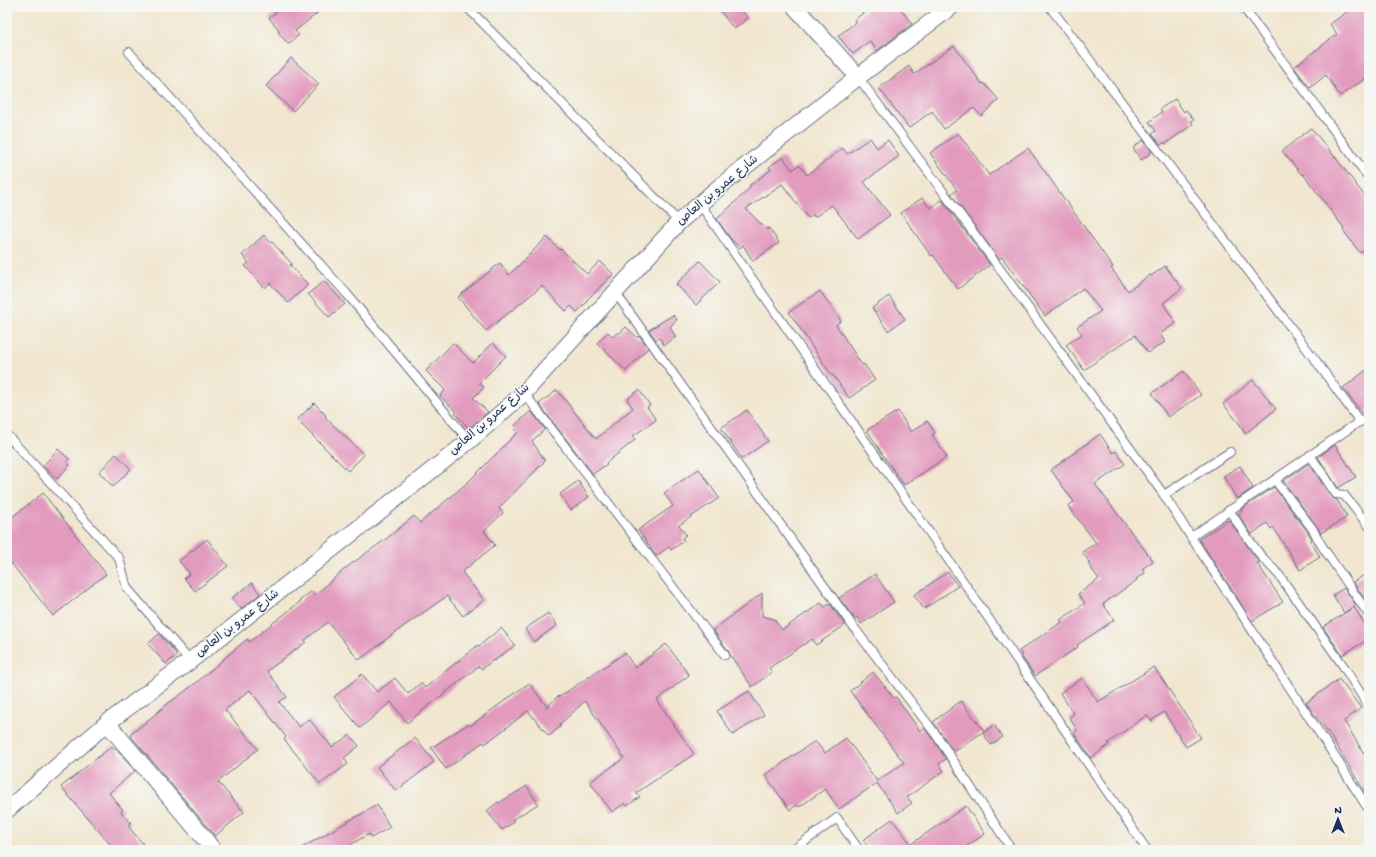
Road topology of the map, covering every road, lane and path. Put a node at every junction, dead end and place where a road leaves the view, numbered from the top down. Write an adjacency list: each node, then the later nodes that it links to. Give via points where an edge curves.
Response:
1 (467, 7): 10 (lane)
2 (795, 7): 7 (street)
3 (950, 7): 7 (street, شارع عمرو بن العاص)
4 (1050, 7): 14 (lane)
5 (1243, 7): 8 (lane)
6 (129, 52): 16 (lane, via 347,294)
7 (858, 77): 9 (street, شارع عمرو بن العاص); 20 (lane)
8 (1369, 178)
9 (700, 204): 10 (street, شارع عمرو بن العاص); 35 (lane)
10 (679, 222): 11 (street, شارع عمرو بن العاص)
11 (615, 292): 12 (street, شارع عمرو بن العاص); 34 (lane, via 852,625 937,736)
12 (524, 392): 16 (street, شارع عمرو بن العاص); 25 (lane)
13 (1369, 416): 14 (lane)
14 (1360, 422): 18 (lane)
15 (7, 435): 26 (lane, via 119,558 127,588)
16 (469, 441): 26 (street, شارع عمرو بن العاص)
17 (1230, 452): 20 (lane)
18 (1310, 455): 19 (lane); 22 (lane, via 1336,494 1344,494)
19 (1275, 480): 21 (lane); 24 (lane, via 1312,528)
20 (1164, 494): 23 (lane)
21 (1229, 510): 23 (lane); 27 (lane, via 1261,556 1279,575)
22 (1369, 526)
23 (1191, 537): 30 (lane)
24 (1369, 615)
25 (725, 655)
26 (190, 661): 28 (street, شارع عمرو بن العاص)
27 (1369, 707)
28 (107, 723): 29 (street, شارع عمرو بن العاص); 31 (street)
29 (7, 810)
30 (1369, 810)
31 (213, 850)
32 (794, 850): 33 (lane, via 837,818)
33 (859, 850)
34 (1012, 850)
35 (1147, 850)

